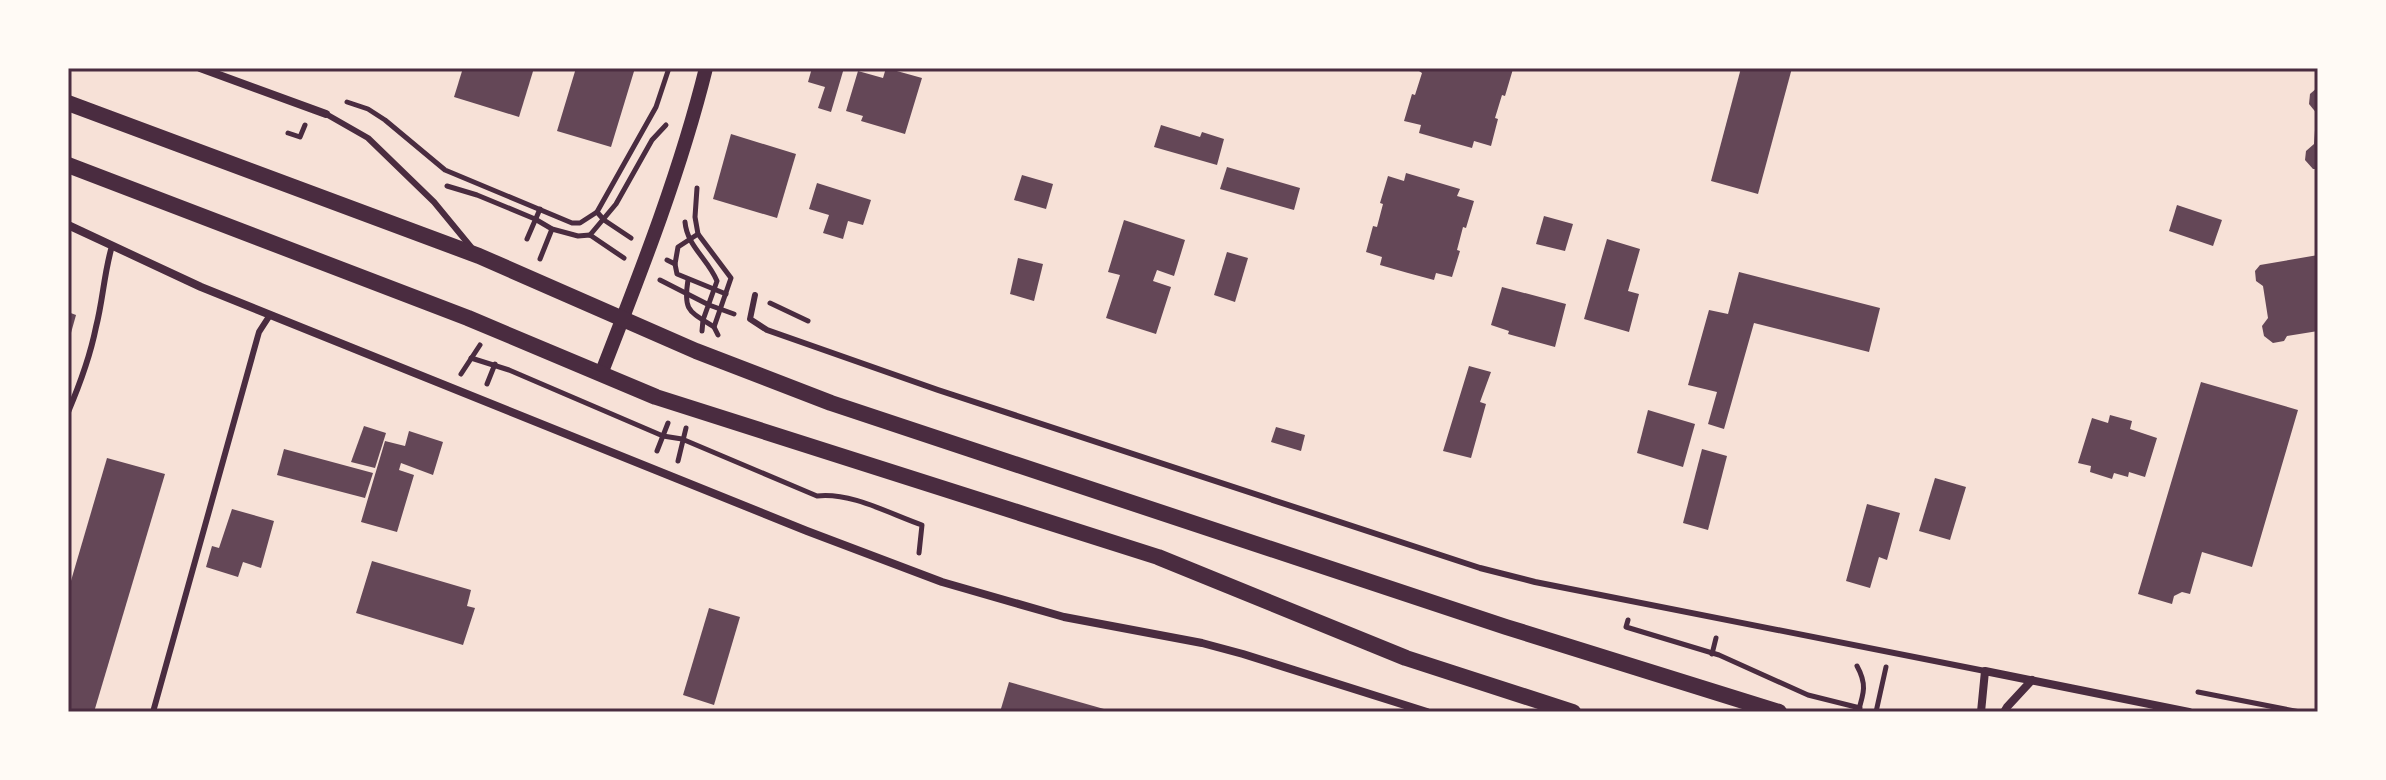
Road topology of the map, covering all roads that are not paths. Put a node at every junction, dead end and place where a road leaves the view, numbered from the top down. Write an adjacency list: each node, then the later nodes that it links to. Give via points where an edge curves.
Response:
1 (200, 68): 4 (street)
2 (706, 68): 11 (street)
3 (68, 103): 8 (main road)
4 (326, 114): 8 (lane, via 368,138 434,202)
5 (68, 165): 12 (main road)
6 (68, 225): 7 (street)
7 (112, 246): 10 (street); 13 (lane, via 83,378)
8 (479, 256): 11 (main road)
9 (755, 295): 14 (lane, via 750,319 767,330 1480,568)
10 (270, 315): 16 (lane, via 259,332); 17 (street, via 942,582 1064,617 1243,654)
11 (623, 319): 12 (street); 19 (main road, via 804,393 1014,465)
12 (601, 374): 18 (main road, via 675,404 1158,557 1406,658)
13 (68, 412)
14 (1985, 671): 15 (street); 20 (street)
15 (2032, 680): 21 (street); 22 (street)
16 (153, 712)
17 (1427, 712)
18 (1573, 712)
19 (1779, 712)
20 (1981, 712)
21 (2004, 712)
22 (2189, 712)

